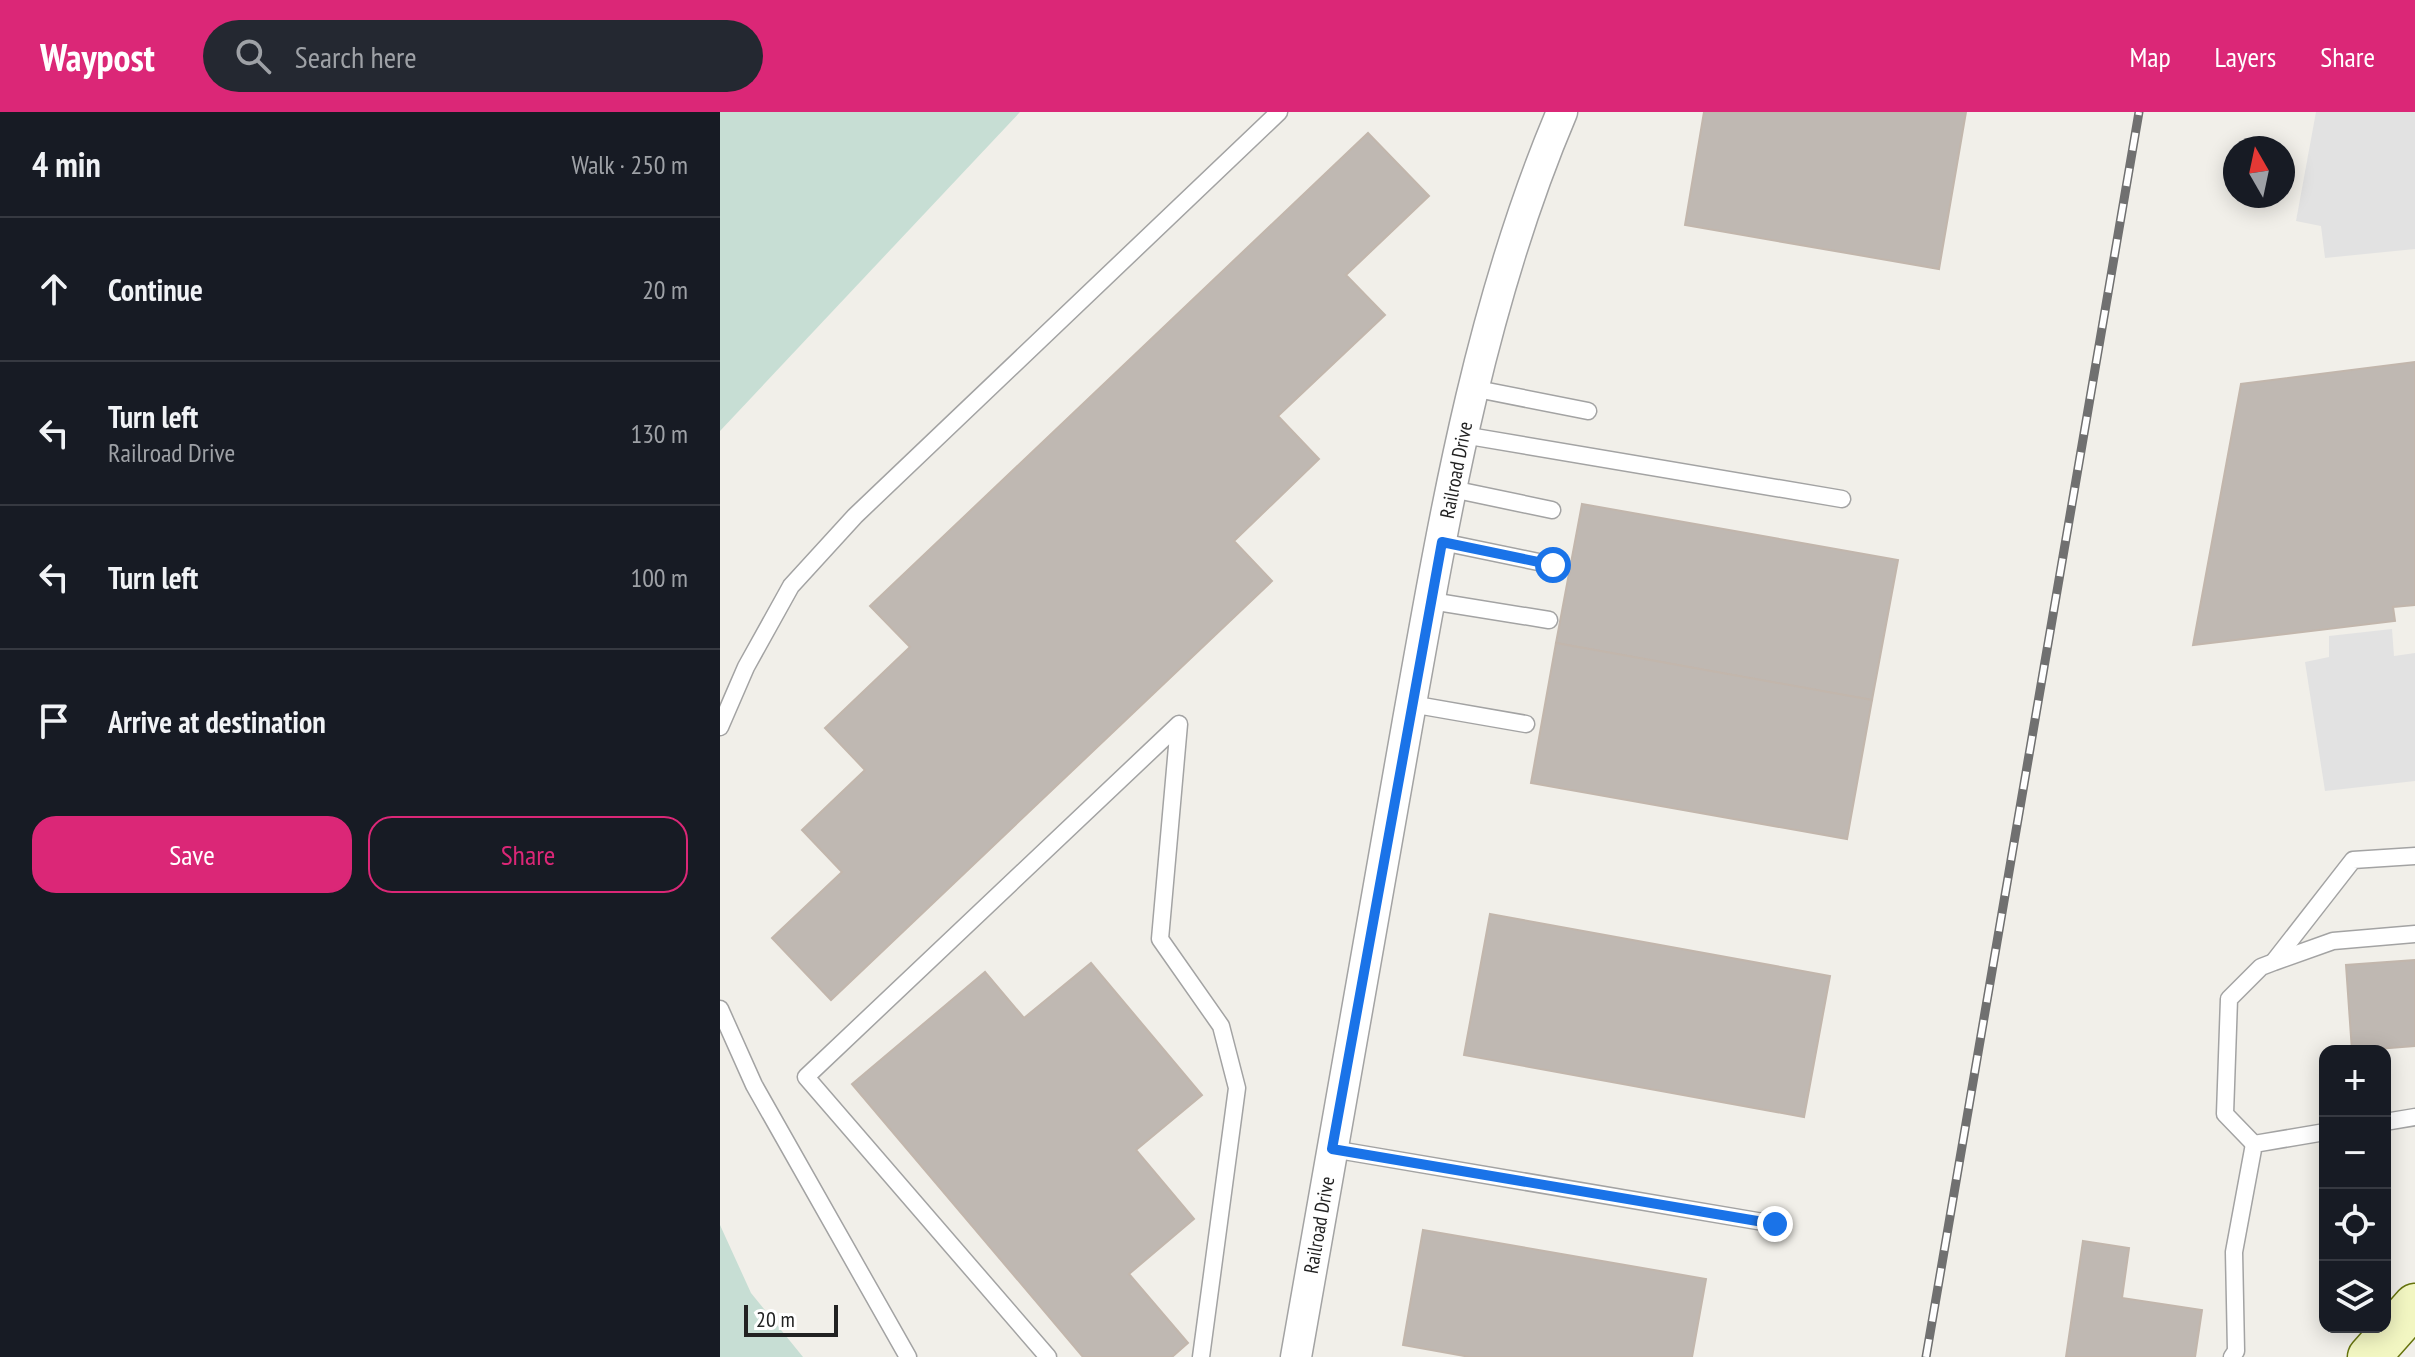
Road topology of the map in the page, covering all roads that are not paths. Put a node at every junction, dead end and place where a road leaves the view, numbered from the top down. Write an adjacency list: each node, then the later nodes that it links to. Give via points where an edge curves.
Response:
1 (1279, 112): 15 (lane, via 855,516 791,586)
2 (1562, 112): 3 (street, Railroad Drive, via 1506,270)
3 (1472, 388): 4 (lane); 5 (street, Railroad Drive)
4 (1588, 411)
5 (1463, 435): 6 (street, Railroad Drive); 7 (lane)
6 (1452, 489): 8 (lane); 9 (street, Railroad Drive)
7 (1842, 499)
8 (1552, 510)
9 (1442, 542): 10 (lane); 11 (street, Railroad Drive)
10 (1553, 565)
11 (1431, 601): 12 (lane); 13 (street, Railroad Drive)
12 (1549, 620)
13 (1411, 704): 14 (lane); 24 (street, Railroad Drive)
14 (1526, 724)
15 (720, 727)
16 (2415, 856): 18 (lane, via 2353,860)
17 (2415, 934): 18 (lane, via 2333,941)
18 (2274, 962): 23 (lane, via 2261,967 2229,999 2225,1114)
19 (720, 1009): 27 (lane, via 754,1085)
20 (2415, 1117): 21 (lane)
21 (2391, 1121)
22 (2319, 1133): 23 (lane)
23 (2254, 1144): 31 (lane, via 2234,1252)
24 (1332, 1149): 25 (lane); 30 (street, Railroad Drive)
25 (1775, 1224)
26 (2415, 1305): 32 (main road)
27 (908, 1357)
28 (1048, 1357): 29 (lane, via 806,1077 1179,724 1160,939 1221,1026 1237,1088)
29 (1201, 1357)
30 (1296, 1357)
31 (2232, 1357)
32 (2369, 1357)

